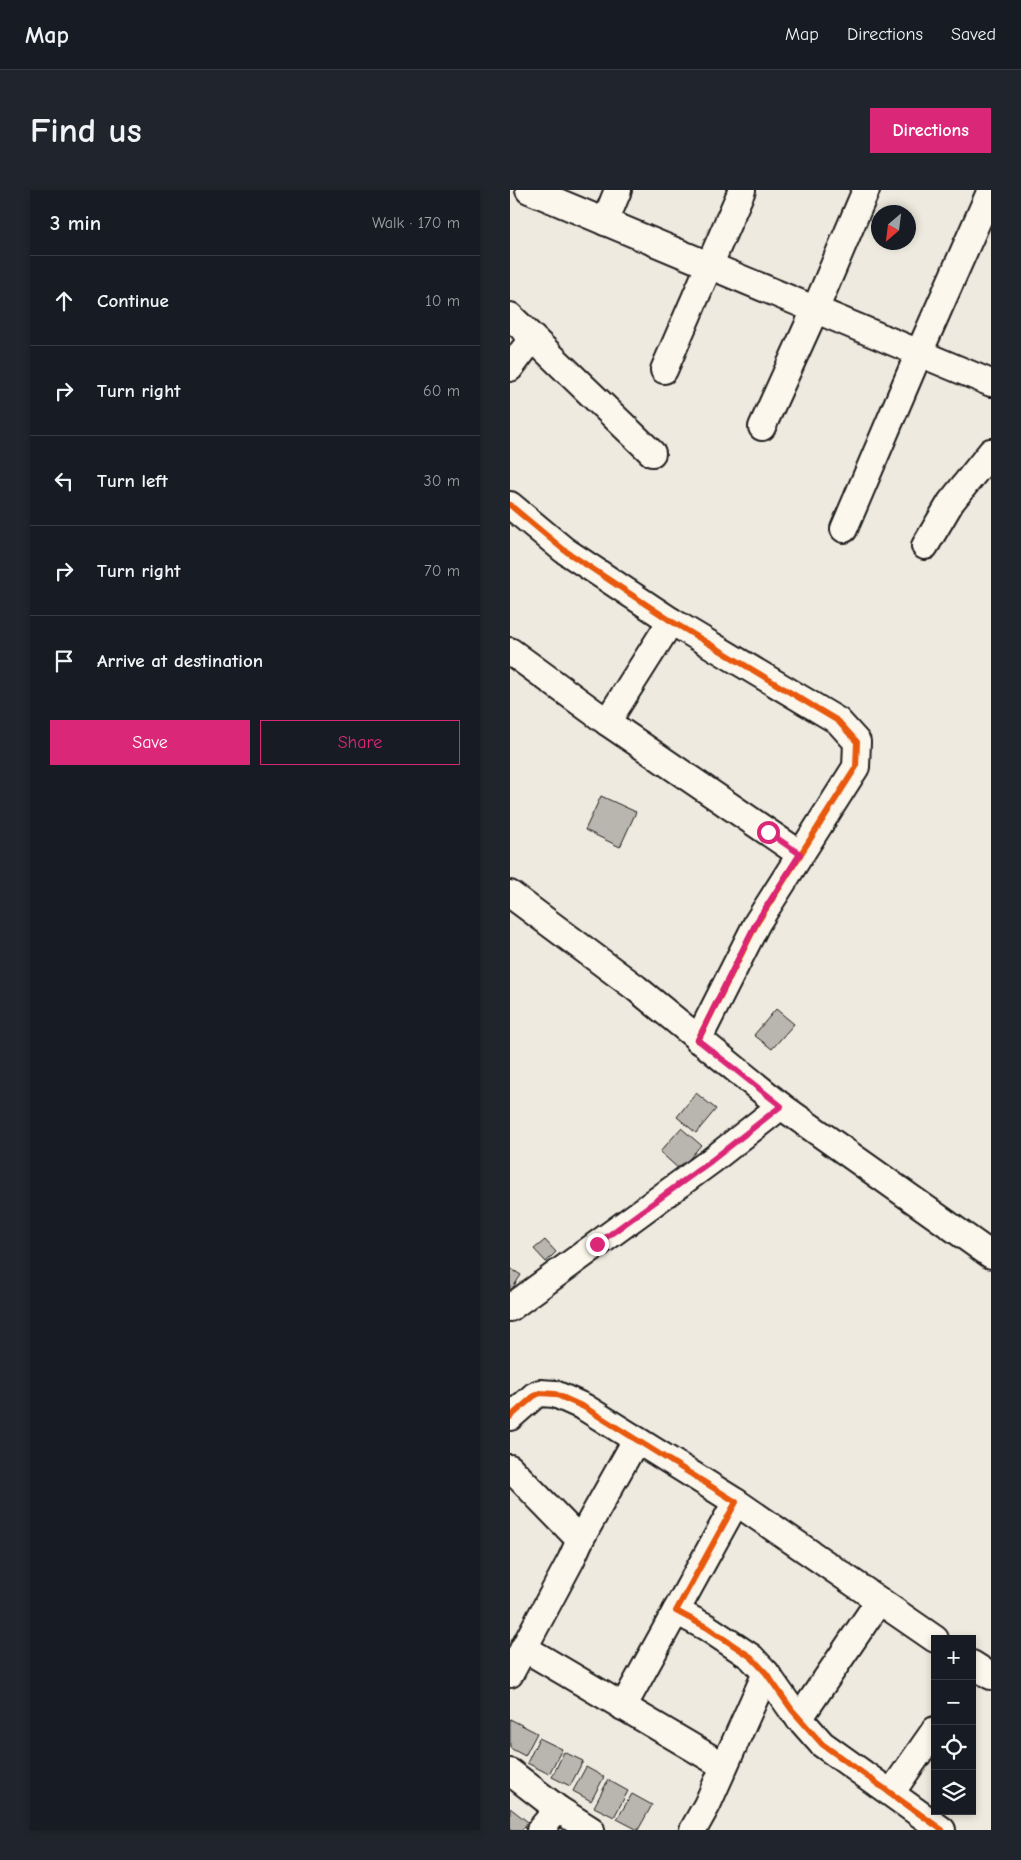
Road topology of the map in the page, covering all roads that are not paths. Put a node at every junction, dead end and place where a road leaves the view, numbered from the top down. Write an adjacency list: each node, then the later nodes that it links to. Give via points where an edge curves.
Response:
1 (529, 190): 6 (street)
2 (618, 190): 6 (street)
3 (742, 190): 7 (street)
4 (866, 190): 8 (street)
5 (990, 190): 11 (street)
6 (605, 222): 7 (street)
7 (709, 265): 8 (street); 13 (street)
8 (815, 310): 11 (street); 15 (street)
9 (510, 316): 10 (street)
10 (532, 339): 12 (street); 17 (street)
11 (919, 353): 14 (street); 19 (street)
12 (510, 368)
13 (664, 370)
14 (991, 383)
15 (762, 427)
16 (991, 452): 20 (street, via 951,502)
17 (652, 453)
18 (510, 505): 21 (street, via 564,550)
19 (844, 529)
20 (925, 546)
21 (671, 621): 23 (street); 24 (street, via 838,721 857,742 856,767)
22 (510, 651): 23 (street)
23 (608, 722): 24 (street)
24 (800, 854): 26 (street, via 756,923)
25 (510, 894): 26 (street, via 636,988)
26 (698, 1040): 27 (street)
27 (781, 1106): 28 (street); 29 (street)
28 (991, 1255)
29 (510, 1308)
30 (510, 1417): 31 (street, via 534,1396 555,1394 584,1407)
31 (636, 1440): 33 (street); 34 (street)
32 (510, 1468): 34 (street)
33 (736, 1502): 35 (street); 36 (street)
34 (580, 1540): 38 (street)
35 (879, 1601): 37 (street); 42 (street)
36 (676, 1611): 39 (street, via 751,1657); 41 (street)
37 (931, 1636)
38 (524, 1648): 40 (street); 41 (street)
39 (766, 1673): 42 (street); 44 (street)
40 (510, 1674)
41 (623, 1707): 44 (street)
42 (799, 1719): 46 (street, via 822,1744)
43 (931, 1736): 46 (street)
44 (724, 1766): 50 (street)
45 (510, 1772): 47 (street)
46 (891, 1793): 51 (street)
47 (558, 1809): 48 (street); 49 (street)
48 (540, 1830)
49 (591, 1830)
50 (693, 1830)
51 (942, 1830)

